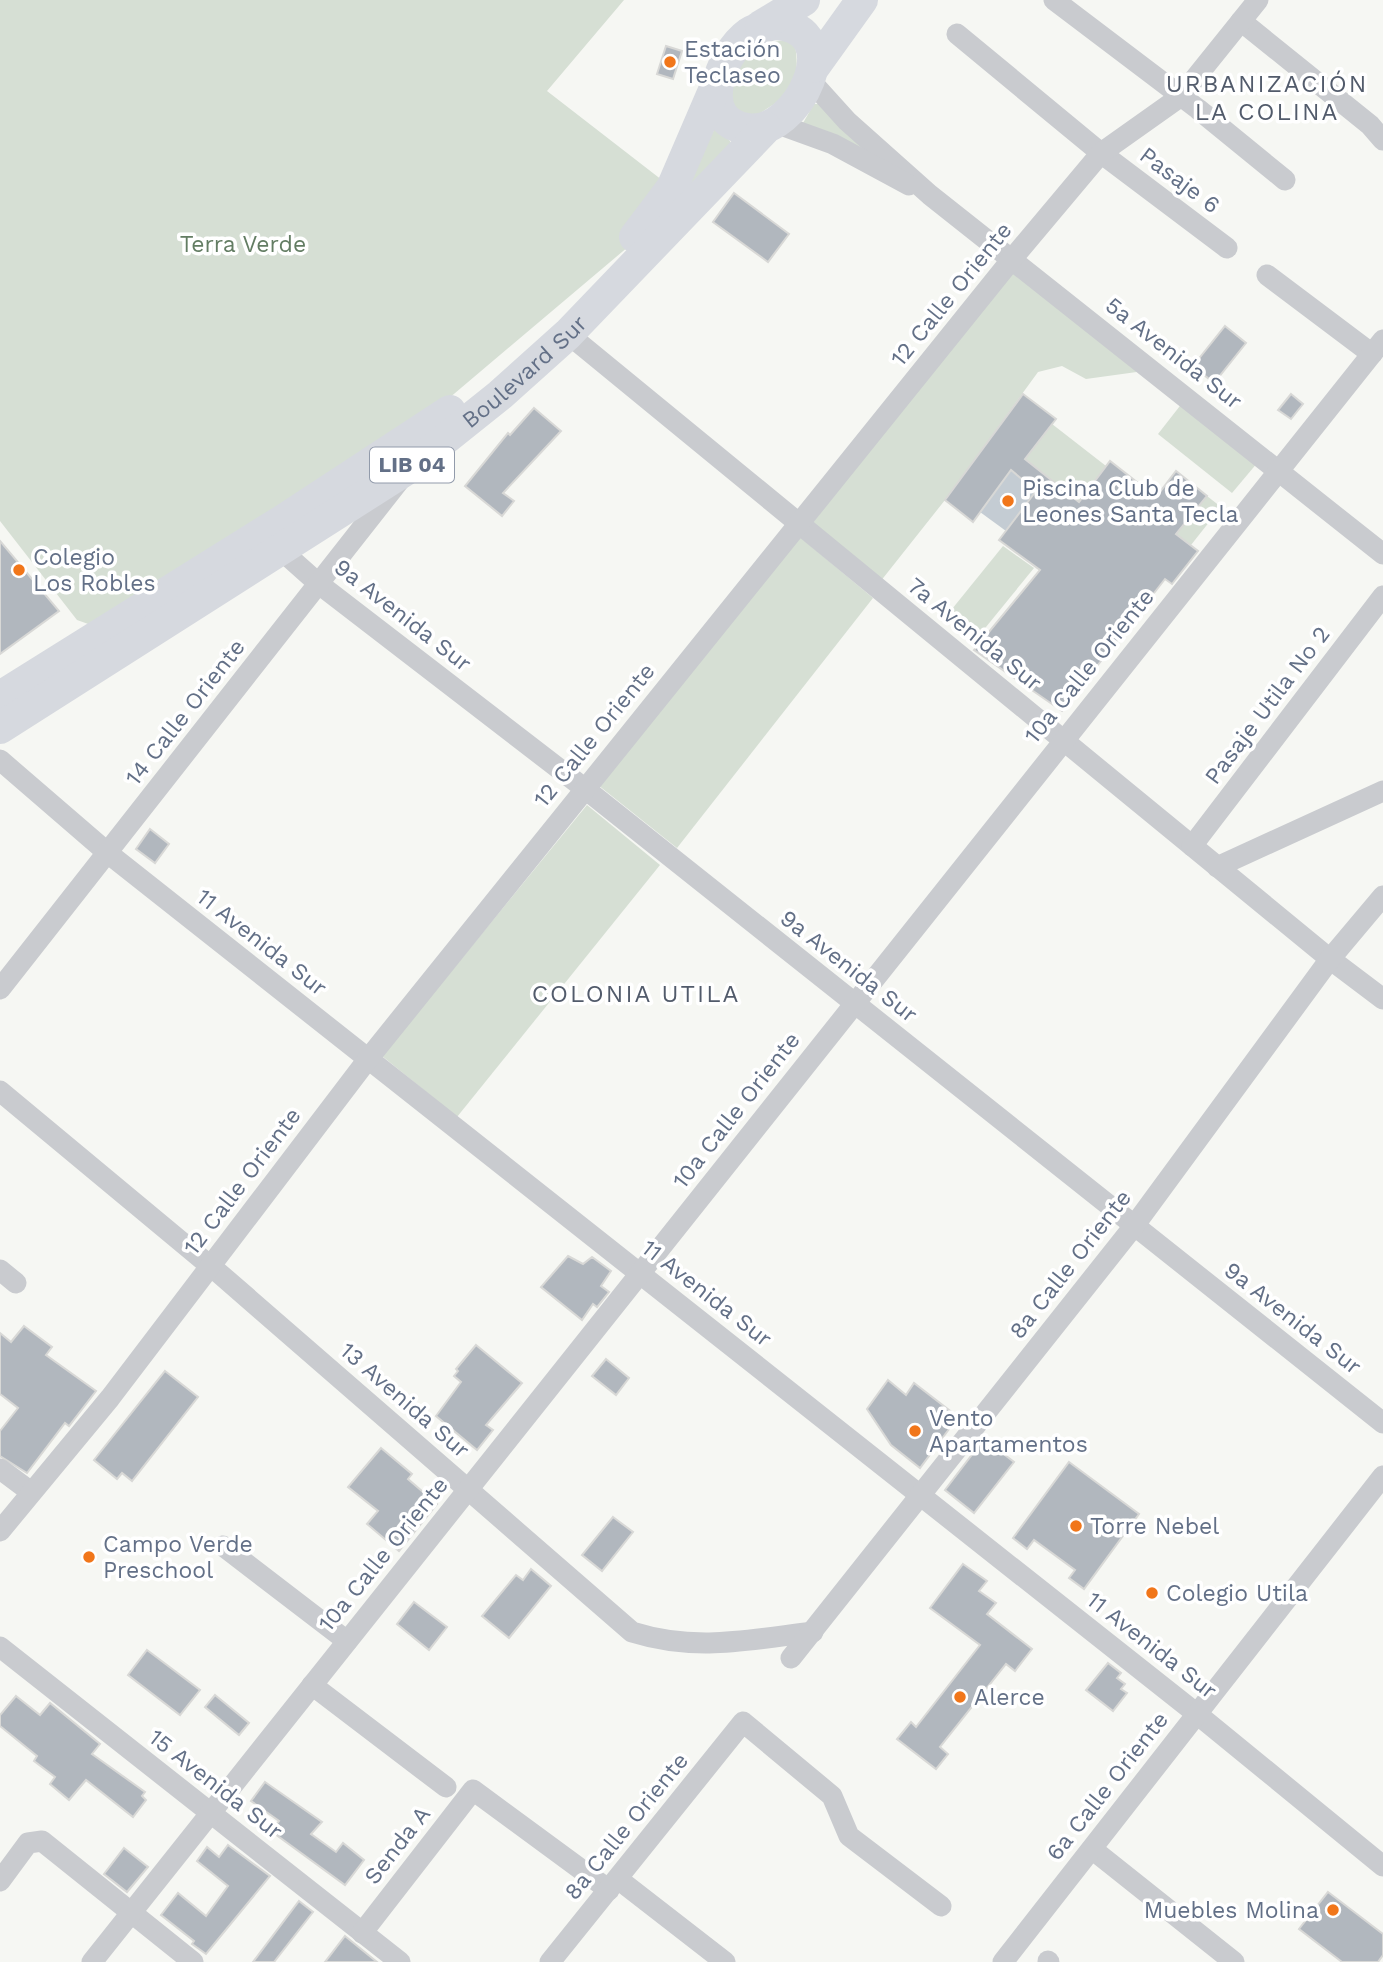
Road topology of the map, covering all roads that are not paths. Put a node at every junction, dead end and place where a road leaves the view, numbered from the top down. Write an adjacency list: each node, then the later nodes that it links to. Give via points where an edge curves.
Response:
1 (804, 0): 5 (highway, LIB 04)
2 (862, 0): 7 (highway, LIB 04)
3 (1054, 0): 9 (street)
4 (1249, 7): 9 (street, 12 Calle Oriente); 11 (street)
5 (756, 29): 7 (highway, via 787,25 807,37 814,53); 8 (highway, LIB 04, via 728,56)
6 (957, 34): 12 (street, Pasaje 6)
7 (811, 73): 10 (highway, LIB 04, via 800,97); 14 (street, 5a Avenida Sur, via 848,121)
8 (715, 88): 10 (highway, via 725,118 744,129); 27 (highway, Boulevard Sur / LIB 04, via 672,188 647,224 550,324 469,396 294,514)
9 (1180, 97): 12 (street, 12 Calle Oriente); 13 (street)
10 (770, 125): 14 (street, 5a Avenida Sur, via 833,144); 18 (highway, Boulevard Sur / LIB 04)
11 (1376, 132)
12 (1101, 153): 15 (street, Pasaje 6); 16 (street, 12 Calle Oriente)
13 (1285, 180)
14 (930, 195): 16 (street, 5a Avenida Sur)
15 (1227, 248)
16 (1012, 259): 21 (street, 5a Avenida Sur); 22 (street, 12 Calle Oriente)
17 (1267, 275): 19 (street)
18 (568, 334): 20 (highway, Boulevard Sur / LIB 04); 22 (street, 7a Avenida Sur)
19 (1379, 346): 21 (street, 10a Calle Oriente)
20 (410, 467): 23 (highway, Boulevard Sur / LIB 04); 25 (street, 14 Calle Oriente)
21 (1279, 470): 24 (street, 5a Avenida Sur); 29 (street, 10a Calle Oriente)
22 (801, 524): 29 (street, 7a Avenida Sur); 31 (street, 12 Calle Oriente)
23 (282, 551): 25 (street, 9a Avenida Sur); 28 (highway, Boulevard Sur / LIB 04)
24 (1383, 554)
25 (318, 584): 31 (street, 9a Avenida Sur); 34 (street, 14 Calle Oriente)
26 (1383, 596): 33 (street, Pasaje Utila No 2)
27 (0, 697)
28 (0, 728)
29 (1064, 740): 33 (street, 7a Avenida Sur); 40 (street, 10a Calle Oriente)
30 (0, 760): 34 (street, 11 Avenida Sur)
31 (584, 788): 40 (street, 9a Avenida Sur); 41 (street, 12 Calle Oriente)
32 (1383, 791): 35 (street)
33 (1192, 846): 35 (street, 7a Avenida Sur)
34 (108, 853): 38 (street, 14 Calle Oriente); 41 (street, 11 Avenida Sur)
35 (1217, 867): 37 (street, 7a Avenida Sur)
36 (1383, 896): 37 (street, 8a Calle Oriente)
37 (1330, 960): 39 (street, 7a Avenida Sur); 43 (street, 8a Calle Oriente)
38 (0, 989)
39 (1383, 999)
40 (855, 1003): 43 (street, 9a Avenida Sur); 45 (street, 10a Calle Oriente)
41 (368, 1059): 44 (street, 12 Calle Oriente); 45 (street, 11 Avenida Sur)
42 (0, 1091): 44 (street, 13 Avenida Sur)
43 (1134, 1226): 46 (street, 9a Avenida Sur); 51 (street, 8a Calle Oriente)
44 (210, 1267): 49 (street, 13 Avenida Sur); 50 (street, 12 Calle Oriente)
45 (640, 1273): 49 (street, 10a Calle Oriente); 51 (street, 11 Avenida Sur)
46 (1383, 1423)
47 (0, 1469): 50 (street)
48 (1383, 1476): 59 (street, 6a Calle Oriente)
49 (468, 1489): 54 (street, 13 Avenida Sur, via 632,1632 666,1643 716,1644); 55 (street, 10a Calle Oriente)
50 (31, 1493): 52 (street, 12 Calle Oriente)
51 (921, 1496): 54 (street, 8a Calle Oriente); 59 (street, 11 Avenida Sur)
52 (0, 1531)
53 (223, 1546): 55 (street)
54 (813, 1632): 57 (street, 8a Calle Oriente)
55 (347, 1641): 58 (street, 10a Calle Oriente)
56 (0, 1647): 61 (street, 15 Avenida Sur)
57 (791, 1658)
58 (312, 1685): 60 (street); 61 (street, 10a Calle Oriente)
59 (1197, 1714): 62 (street, 6a Calle Oriente); 63 (street, 11 Avenida Sur)
60 (446, 1787)
61 (209, 1813): 67 (street, 10a Calle Oriente); 68 (street, 15 Avenida Sur)
62 (1091, 1849): 74 (street, 6a Calle Oriente); 75 (street)
63 (1383, 1866)
64 (0, 1881): 67 (street, via 28,1843 42,1840)
65 (614, 1884): 66 (street, 8a Calle Oriente, via 743,1722 832,1796 849,1836); 68 (street, Senda A, via 473,1790); 72 (street, 8a Calle Oriente); 73 (street)
66 (942, 1906)
67 (131, 1913): 69 (street, 10a Calle Oriente); 70 (street)
68 (362, 1933): 71 (street, 15 Avenida Sur)
69 (92, 1962)
70 (193, 1962)
71 (400, 1962)
72 (550, 1962)
73 (725, 1962)
74 (1003, 1962)
75 (1234, 1962)

